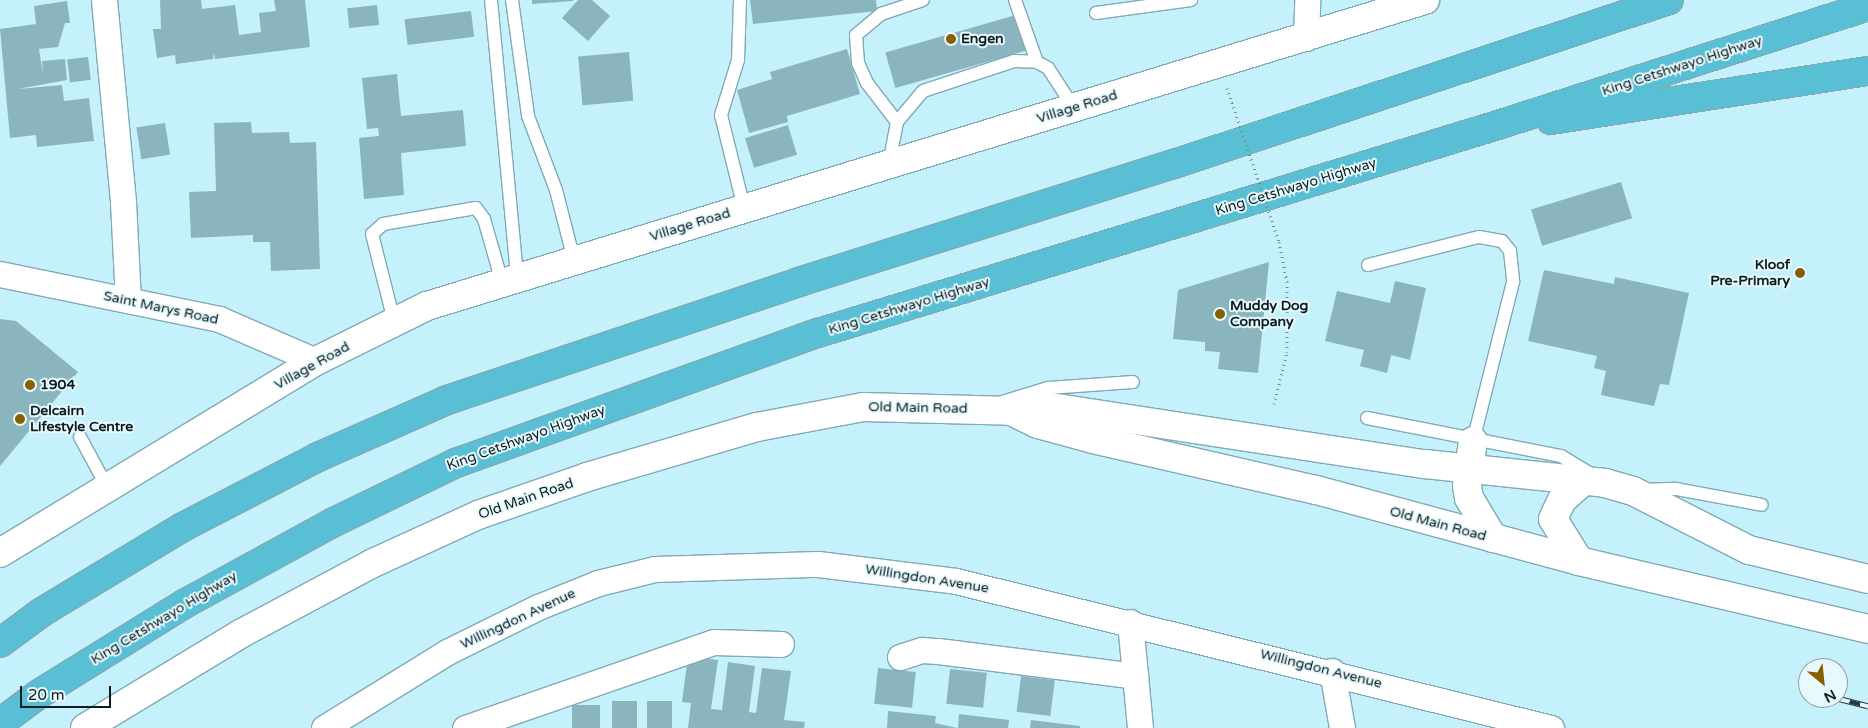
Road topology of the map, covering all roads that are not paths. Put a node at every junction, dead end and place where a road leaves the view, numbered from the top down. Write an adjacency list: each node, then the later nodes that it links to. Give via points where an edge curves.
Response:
1 (104, 0): 25 (street, via 123,202)
2 (491, 0): 24 (lane)
3 (512, 0): 21 (lane, via 528,116 556,190)
4 (740, 0): 20 (lane, via 738,60 721,115)
5 (922, 0): 17 (lane, via 881,14 856,35 858,63 867,83)
6 (1016, 0): 14 (lane)
7 (1191, 0): 12 (lane)
8 (1307, 0): 13 (street)
9 (1425, 0): 13 (main road, Village Road)
10 (1669, 0): 45 (highway, via 1184,161 799,282 447,400 318,457 183,527 42,612)
11 (1868, 6): 18 (highway, King Cetshwayo Highway)
12 (1096, 13)
13 (1306, 38): 16 (main road, Village Road)
14 (1037, 62): 16 (lane, via 1048,68); 17 (lane, via 1014,61 923,90)
15 (1868, 71): 18 (highway, via 1811,77 1590,116)
16 (1074, 108): 19 (main road, Village Road)
17 (897, 122): 19 (lane)
18 (1498, 126): 50 (highway, King Cetshwayo Highway, via 818,333 456,463 334,522 184,604)
19 (889, 164): 20 (main road, Village Road)
20 (744, 208): 21 (main road, Village Road)
21 (574, 260): 24 (main road, Village Road)
22 (1368, 265): 33 (lane, via 1478,237 1502,241 1510,251 1513,282)
23 (0, 274): 25 (street, Saint Marys Road)
24 (509, 279): 26 (main road, Village Road, via 451,296); 26 (lane, via 484,219 476,208 383,224 372,234)
25 (128, 300): 27 (street, Saint Marys Road, via 218,319)
26 (394, 321): 27 (main road, Village Road)
27 (316, 361): 36 (main road, Village Road)
28 (1133, 382): 29 (lane, via 1048,388)
29 (982, 409): 30 (main road, Old Main Road); 51 (main road, Old Main Road, via 863,407 757,427 478,515 370,564 242,633)
30 (1011, 411): 34 (main road, Old Main Road, via 1044,406); 39 (main road, Old Main Road, via 1038,424 1093,439 1316,490)
31 (1367, 418): 33 (lane)
32 (80, 436): 36 (lane)
33 (1473, 441): 34 (main road); 35 (lane, via 1561,456)
34 (1469, 469): 35 (main road, Old Main Road); 39 (main road, via 1469,498)
35 (1594, 482): 37 (main road, Old Main Road); 41 (main road, via 1562,500 1554,519)
36 (107, 487): 40 (main road, Village Road)
37 (1633, 490): 38 (lane, via 1676,489); 42 (main road, Old Main Road, via 1748,550)
38 (1762, 505)
39 (1493, 538): 41 (main road, Old Main Road)
40 (0, 553)
41 (1579, 561): 44 (main road, Old Main Road)
42 (1868, 579)
43 (1130, 622): 48 (street, Willingdon Avenue); 49 (street); 52 (street, Willingdon Avenue, via 956,581 898,572 818,564 655,569 598,583 538,607 447,652)
44 (1868, 629)
45 (0, 643)
46 (781, 644): 53 (street, via 714,642)
47 (900, 657): 49 (street, via 922,650 938,651)
48 (1332, 671): 55 (street); 56 (street, Willingdon Avenue)
49 (1135, 676): 54 (street)
50 (0, 723)
51 (85, 728)
52 (324, 728)
53 (465, 728)
54 (1140, 728)
55 (1342, 728)
56 (1551, 728)

